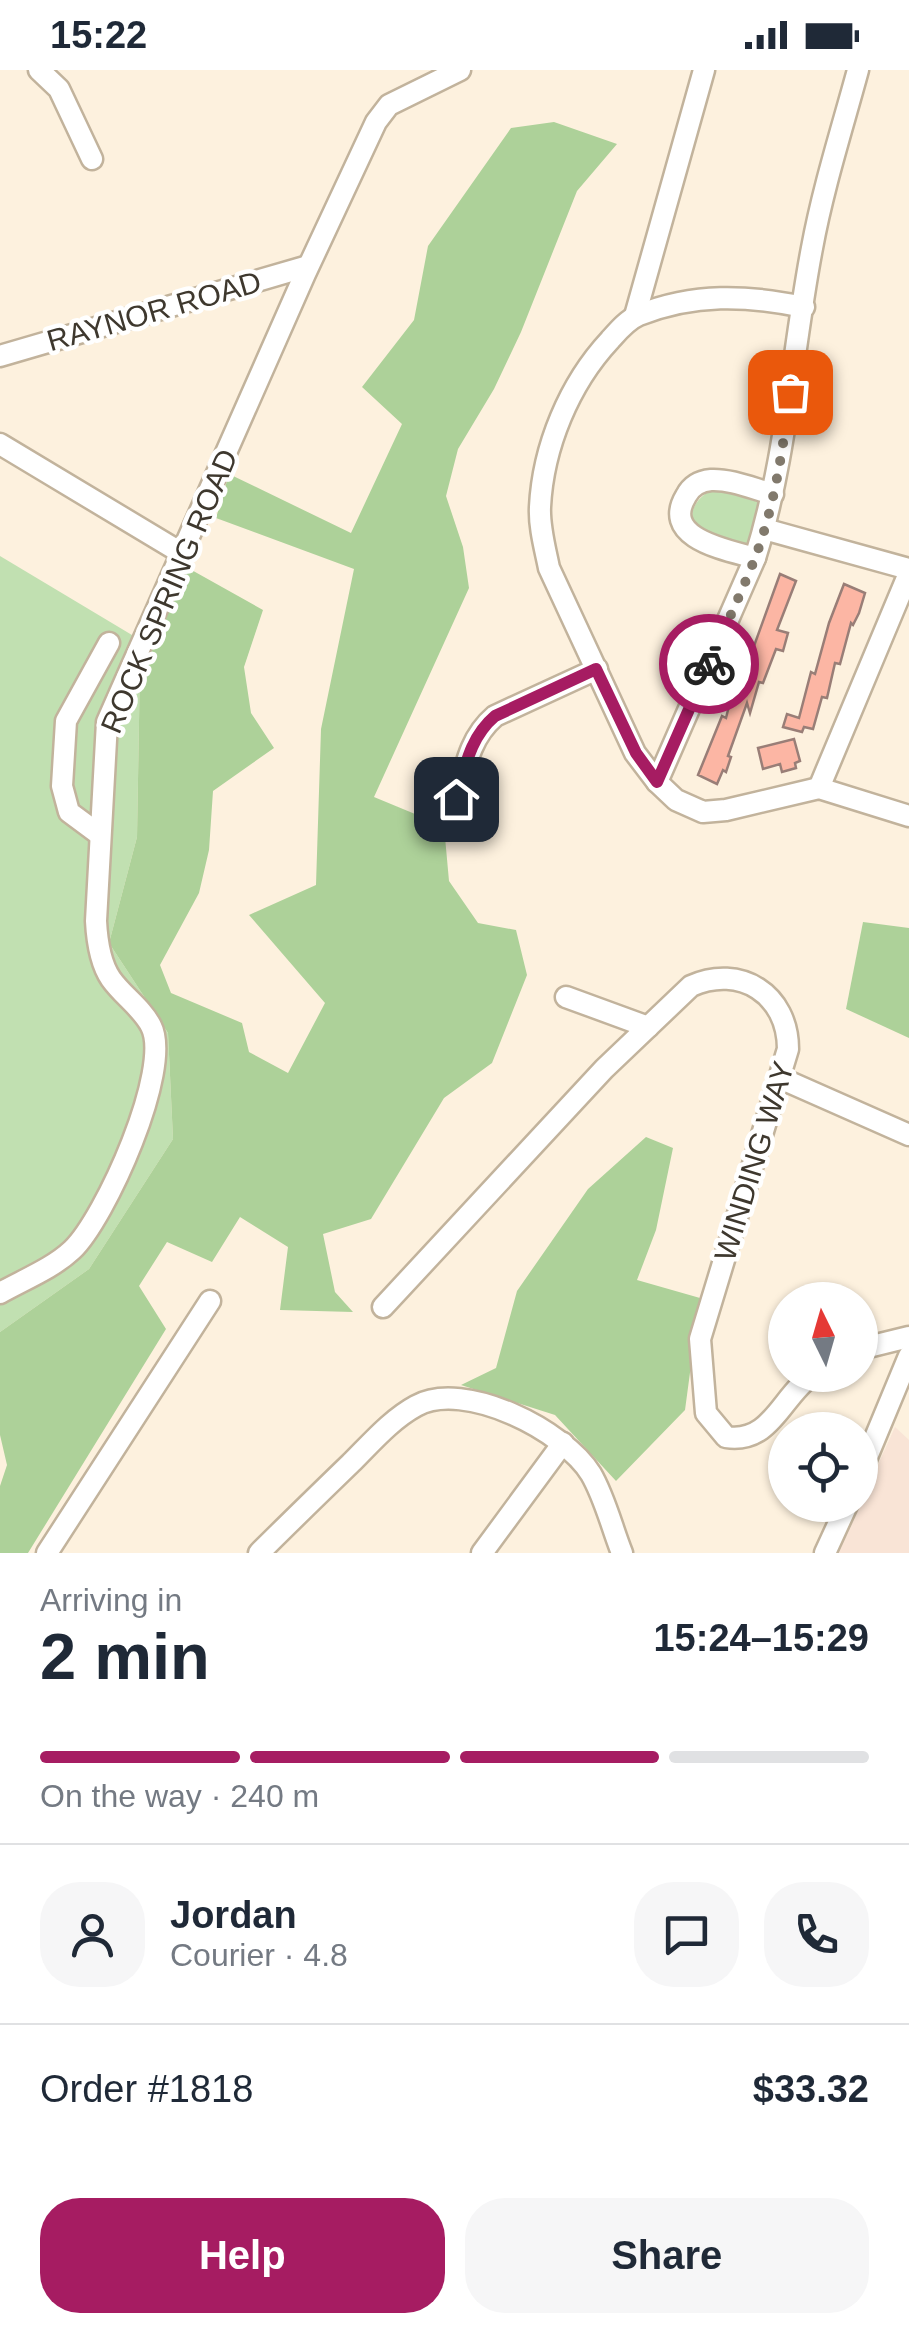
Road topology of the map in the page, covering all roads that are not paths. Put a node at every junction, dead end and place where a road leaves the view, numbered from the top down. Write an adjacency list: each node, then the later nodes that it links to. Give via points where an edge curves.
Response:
1 (39, 70): 5 (street, via 59,89)
2 (460, 70): 6 (street, ROCK SPRING ROAD, via 388,105)
3 (704, 70): 8 (street)
4 (858, 70): 7 (street, via 821,202)
5 (92, 159)
6 (308, 266): 9 (street, RAYNOR ROAD); 13 (street, ROCK SPRING ROAD)
7 (804, 306): 8 (street, via 708,297); 11 (street)
8 (635, 316): 17 (street, via 577,382 562,413 540,508 549,568)
9 (0, 356)
10 (0, 444): 13 (street)
11 (774, 494): 12 (street); 14 (street, via 715,480 696,484 683,500 682,520 692,536)
12 (764, 529): 14 (street); 15 (street)
13 (183, 554): 19 (street, ROCK SPRING ROAD)
14 (755, 558): 20 (street)
15 (909, 571): 21 (street)
16 (109, 643): 18 (street)
17 (596, 669): 20 (street); 22 (street, via 482,727)
18 (86, 684): 19 (street); 24 (street, via 66,721 62,786 69,812)
19 (118, 697): 24 (street, ROCK SPRING ROAD, via 107,722)
20 (657, 782): 21 (street, via 703,812)
21 (819, 788): 23 (street)
22 (456, 799)
23 (909, 816)
24 (100, 834): 29 (street, ROCK SPRING ROAD, via 99,948 110,978 152,1026 156,1051 135,1140 85,1235 70,1252)
25 (566, 997): 26 (street)
26 (648, 1027): 27 (street, WINDING WAY, via 691,986 716,978 743,980 767,994 783,1016 788,1048); 31 (street, WINDING WAY)
27 (780, 1078): 28 (street); 35 (street, WINDING WAY, via 700,1339 706,1413 726,1437 742,1440 762,1430)
28 (909, 1135)
29 (0, 1293)
30 (210, 1300): 39 (street)
31 (383, 1307)
32 (909, 1338): 33 (street)
33 (878, 1344)
34 (909, 1356): 36 (street)
35 (794, 1392)
36 (878, 1431)
37 (563, 1443): 40 (street, via 498,1409 457,1398 418,1405); 41 (street); 42 (street, via 590,1474)
38 (839, 1522): 43 (street)
39 (47, 1553)
40 (259, 1553)
41 (482, 1553)
42 (622, 1553)
43 (826, 1553)

